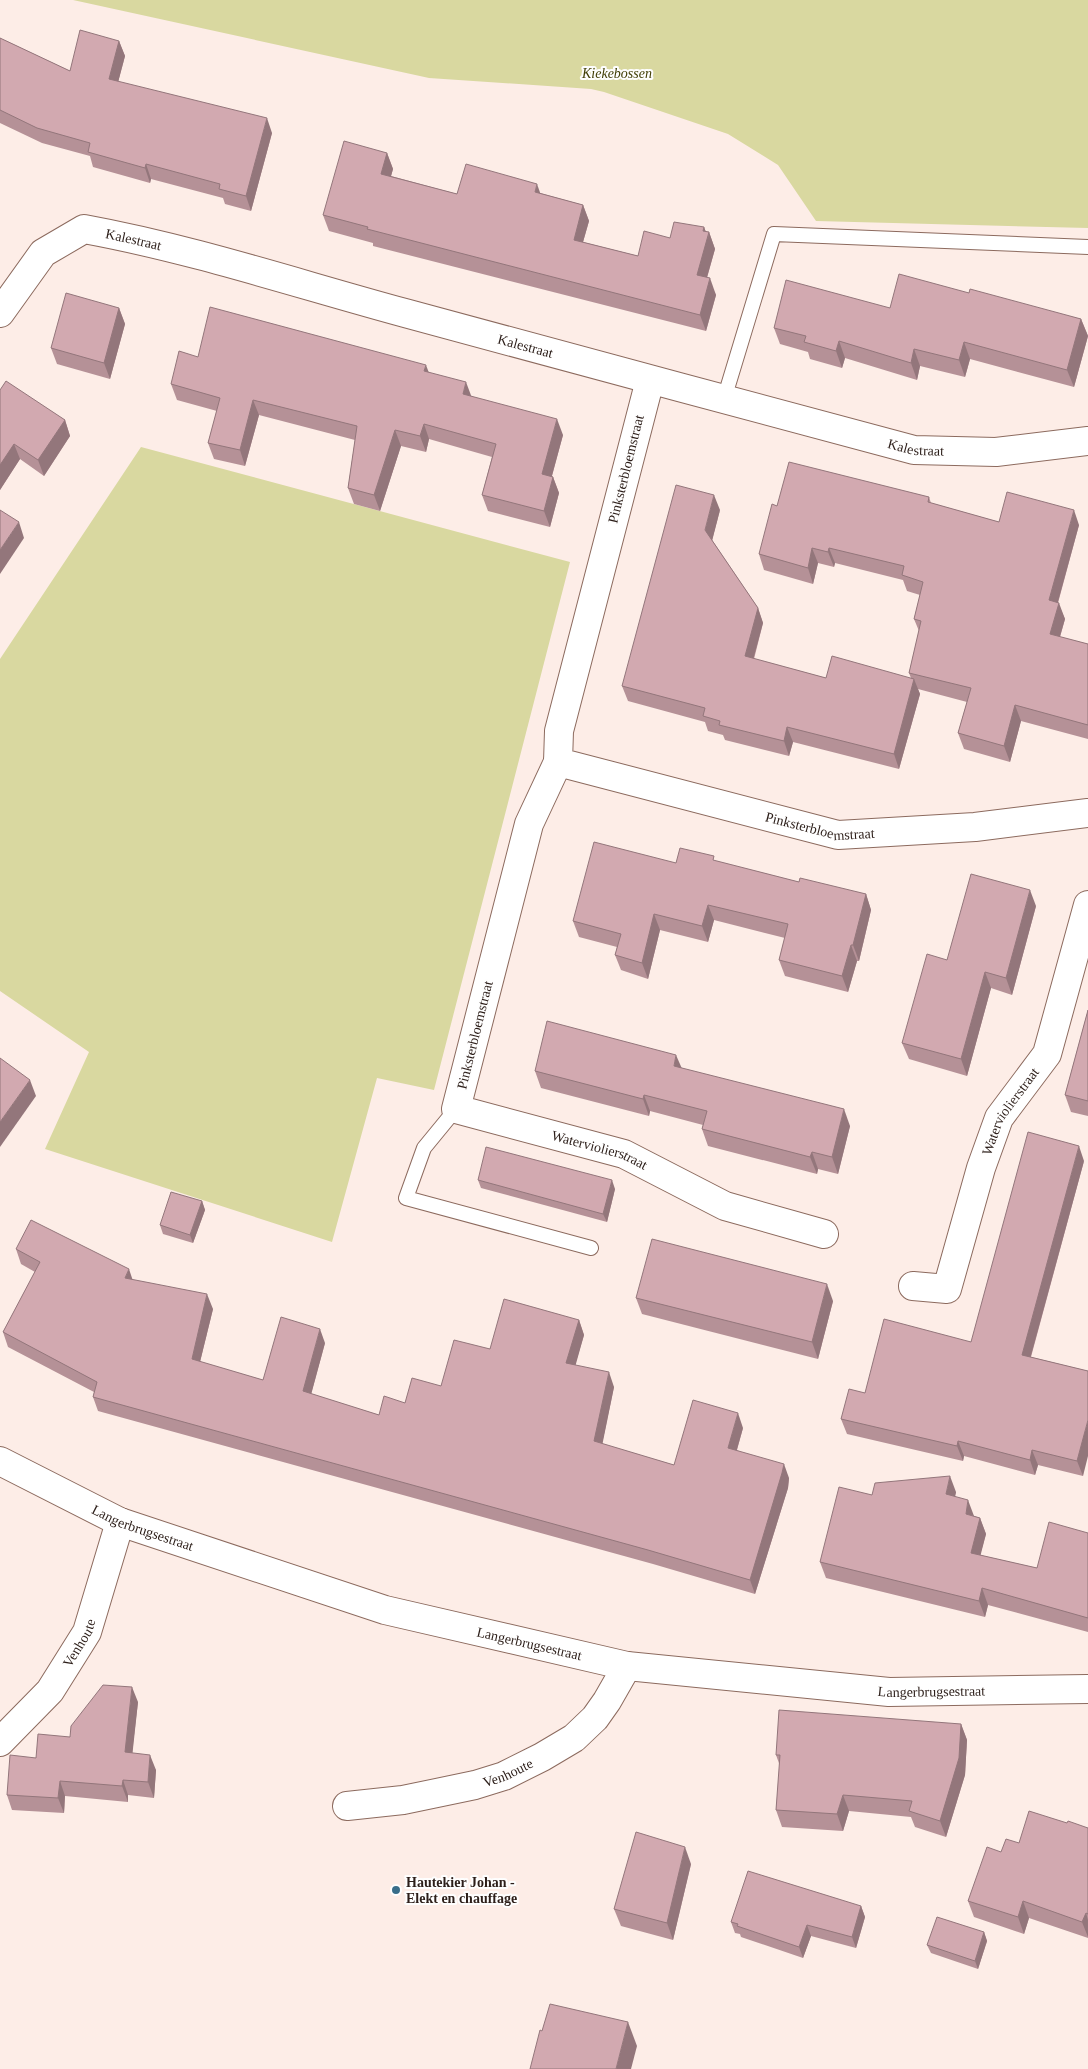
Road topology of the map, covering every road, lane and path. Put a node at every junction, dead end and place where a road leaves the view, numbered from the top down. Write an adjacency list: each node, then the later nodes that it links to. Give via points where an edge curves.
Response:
1 (1088, 247): 4 (lane, via 774,234)
2 (0, 313): 3 (street, Kalestraat, via 43,253 84,229 134,238 240,266)
3 (650, 380): 4 (street, Kalestraat); 6 (street, Pinksterbloemstraat, via 559,731)
4 (724, 399): 5 (street, Kalestraat, via 914,450 996,452)
5 (1088, 441)
6 (558, 762): 7 (street, Pinksterbloemstraat, via 838,835 975,827); 9 (street, Pinksterbloemstraat, via 529,824)
7 (1088, 813)
8 (1088, 905): 12 (street, Waterviolierstraat, via 1047,1054 999,1118 981,1168 947,1289)
9 (456, 1109): 10 (street, Waterviolierstraat, via 624,1154 725,1206); 11 (lane, via 424,1148 406,1198)
10 (824, 1234)
11 (591, 1248)
12 (913, 1286)
13 (0, 1461): 14 (street, Langerbrugsestraat)
14 (120, 1522): 15 (street, Langerbrugsestraat, via 385,1610); 17 (street, Venhoute, via 87,1632 50,1691)
15 (626, 1666): 16 (street, Langerbrugsestraat, via 889,1692); 18 (street, Venhoute, via 595,1718 574,1738 542,1757 504,1776 474,1785 403,1800)
16 (1088, 1689)
17 (0, 1742)
18 (347, 1806)

